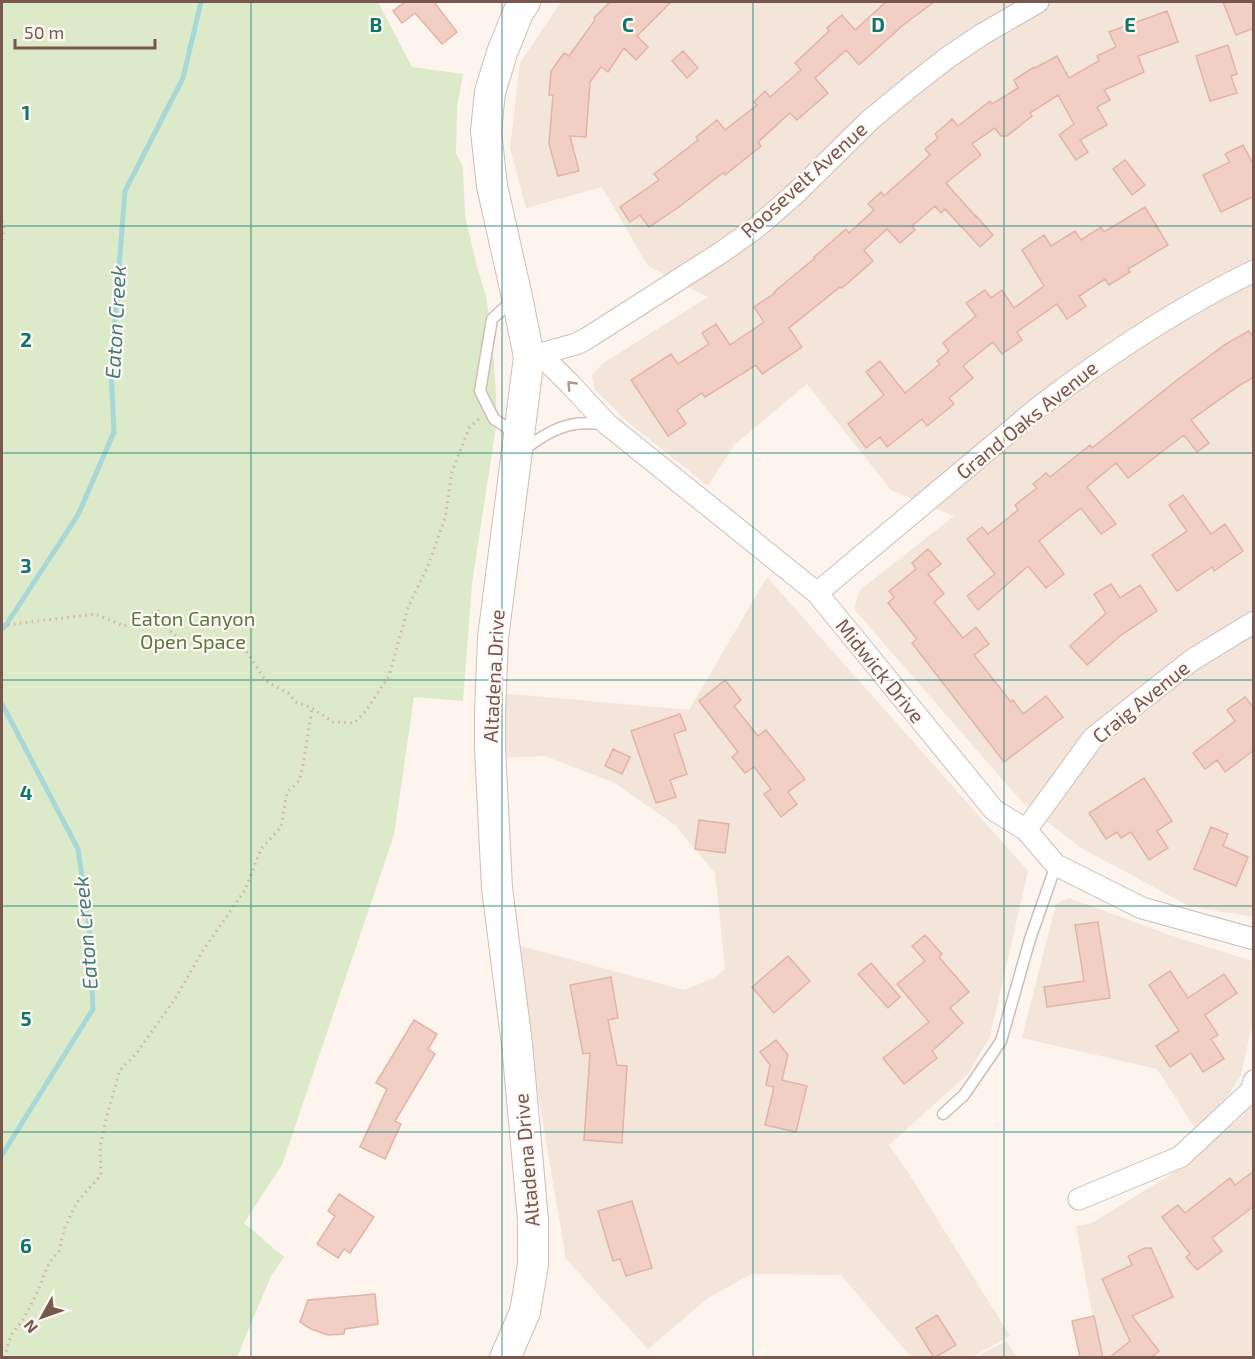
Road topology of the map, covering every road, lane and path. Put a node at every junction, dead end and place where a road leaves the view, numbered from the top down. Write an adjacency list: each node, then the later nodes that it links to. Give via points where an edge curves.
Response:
1 (525, 2): 6 (main road, Altadena Drive, via 502,50 490,92 486,130 492,186)
2 (1038, 2): 7 (street, Roosevelt Avenue, via 981,35 910,87 870,120 784,205 741,239 586,339)
3 (2, 221): 4 (path)
4 (2, 243)
5 (1254, 271): 11 (street, Grand Oaks Avenue, via 1152,327 1075,379)
6 (517, 297): 7 (main road, Altadena Drive); 8 (lane, via 492,319 480,392)
7 (529, 357): 9 (street, Midwick Drive, one-way to 7, via 547,361); 10 (main road, Altadena Drive)
8 (489, 409): 10 (lane); 14 (path, via 469,428 452,472 445,518 408,607 389,676 354,723 333,722)
9 (607, 424): 10 (lane, via 575,424); 11 (street, Midwick Drive)
10 (516, 446): 22 (main road, Altadena Drive, via 493,638 490,748 497,888 517,1044 533,1220 533,1264 525,1312)
11 (817, 593): 15 (street, Midwick Drive, via 994,810)
12 (1254, 622): 15 (street, Craig Avenue, via 1192,660 1093,738)
13 (2, 624): 14 (path, via 95,614 124,626 158,611 168,628 181,638 205,644 241,643 266,681)
14 (312, 708): 21 (path, via 299,782 287,792 281,827 261,849 245,890 175,999 120,1070 100,1147 101,1175 77,1202 59,1251 49,1263 38,1293)
15 (1026, 830): 16 (street, Midwick Drive)
16 (1056, 865): 17 (street, Midwick Drive, via 1142,908); 19 (lane, via 1001,1041 964,1095)
17 (1254, 939)
18 (1254, 1081): 20 (street, via 1251,1091 1180,1157)
19 (943, 1114)
20 (1079, 1199)
21 (2, 1356)
22 (505, 1358)

